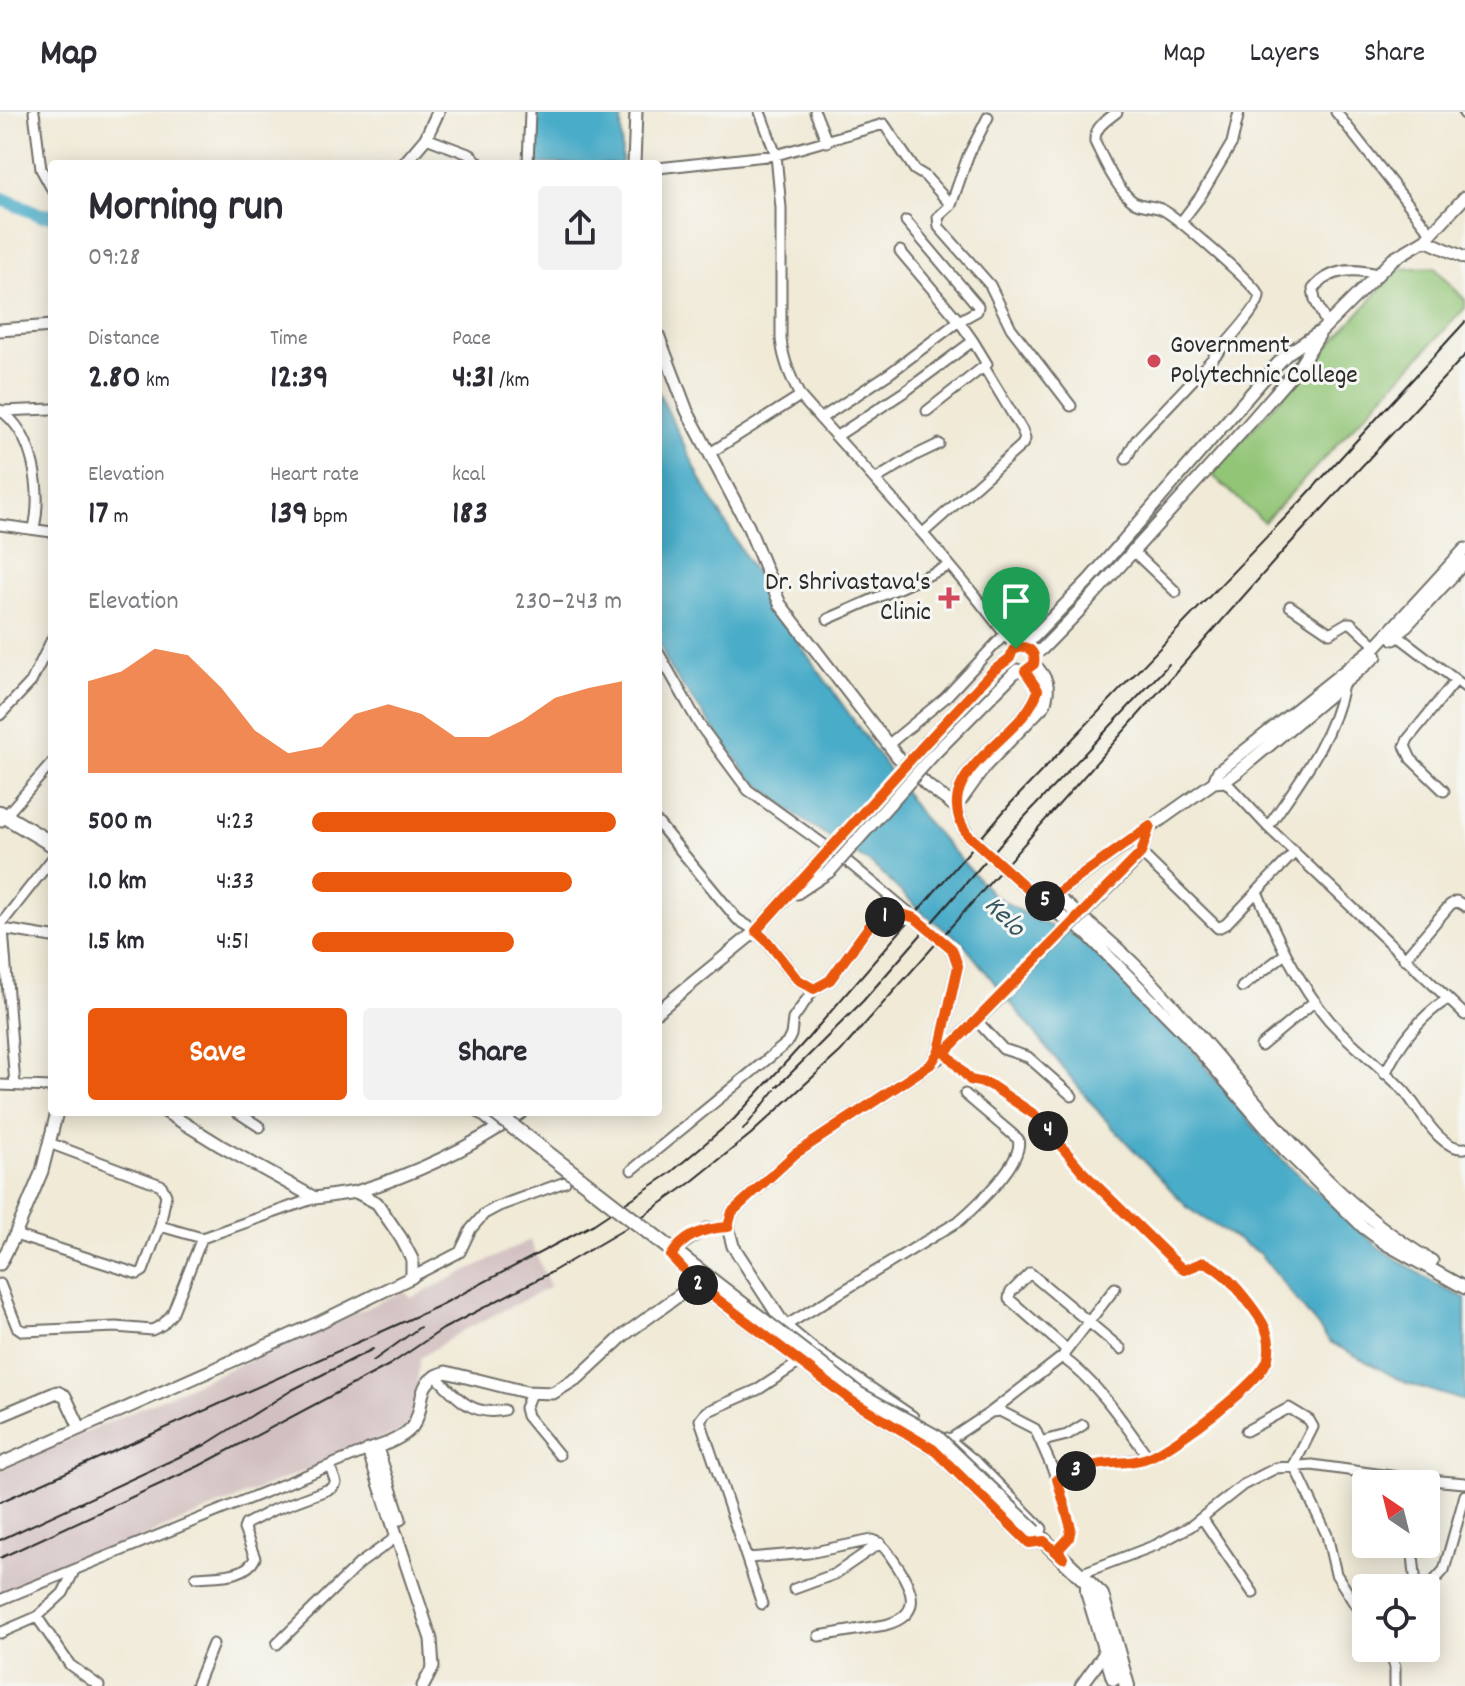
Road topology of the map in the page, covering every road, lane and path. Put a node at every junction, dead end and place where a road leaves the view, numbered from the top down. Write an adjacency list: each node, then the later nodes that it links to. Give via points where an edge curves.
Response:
1 (34, 112): 19 (street, via 41,169)
2 (438, 112): 11 (street)
3 (530, 112): 16 (street)
4 (636, 112): 17 (street)
5 (760, 112): 13 (street)
6 (815, 112): 12 (street)
7 (1117, 112): 23 (street, via 1095,134 1111,173 1133,202 1160,208)
8 (1239, 112): 23 (street, via 1232,143)
9 (1336, 112): 24 (street)
10 (988, 117): 21 (street)
11 (426, 138): 14 (street); 15 (street)
12 (827, 142): 13 (street); 21 (street, via 884,124 915,170)
13 (776, 155): 18 (street); 35 (street, via 781,339)
14 (407, 160)
15 (476, 160)
16 (528, 160)
17 (634, 160)
18 (662, 168)
19 (48, 182)
20 (1465, 197): 24 (street)
21 (951, 205): 36 (street, via 938,217 939,227 990,285 1011,328)
22 (906, 221): 28 (street, via 978,306)
23 (1181, 222): 44 (street, via 1259,299 1136,440)
24 (1428, 237): 26 (street); 27 (street)
25 (900, 251): 28 (street)
26 (1465, 258)
27 (1377, 274): 30 (street); 30 (street, via 1335,272 1316,285 1313,294)
28 (959, 321): 32 (street); 40 (street)
29 (48, 326): 31 (street)
30 (1324, 328): 51 (street, via 1301,364); 62 (street, via 1267,375)
31 (0, 330)
32 (973, 341): 34 (street, via 986,360); 41 (street)
33 (662, 345): 43 (street)
34 (984, 367): 39 (street); 49 (street, via 1025,439)
35 (800, 396): 40 (street); 43 (street)
36 (1071, 406)
37 (48, 409): 38 (street)
38 (0, 411): 47 (street, via 17,428 34,465)
39 (927, 411)
40 (820, 419): 41 (street)
41 (837, 436): 45 (street)
42 (939, 444): 45 (street)
43 (710, 453): 66 (street, via 780,604)
44 (1126, 459)
45 (876, 479): 49 (street)
46 (0, 525): 47 (street)
47 (34, 529): 48 (street)
48 (48, 531)
49 (923, 533): 53 (street)
50 (1465, 549): 59 (street)
51 (1132, 550): 54 (street); 62 (street, via 1042,649)
52 (1465, 562): 58 (street)
53 (949, 566): 56 (street); 57 (street)
54 (1176, 592)
55 (1290, 606): 59 (street, via 1330,633 1351,623)
56 (828, 619)
57 (1005, 634): 62 (street); 66 (street, via 945,698)
58 (1398, 636): 63 (street); 64 (street)
59 (1376, 646): 68 (street, via 1218,772)
60 (48, 647): 65 (street, via 31,682)
61 (662, 659): 84 (street, via 699,724 748,790)
62 (1023, 659): 70 (street, via 1048,682 1044,705 986,765); 81 (street, bridge, via 830,871); 81 (street, bridge, via 993,671)
63 (1343, 685): 68 (street); 73 (street, via 1320,748)
64 (1463, 685): 69 (street, via 1405,746)
65 (0, 715)
66 (889, 744): 70 (street)
67 (48, 767): 71 (street)
68 (1220, 781): 72 (street); 73 (street)
69 (1444, 791)
70 (956, 807): 82 (street, via 967,834)
71 (2, 817): 75 (main road)
72 (1150, 826): 77 (street); 80 (street)
73 (1268, 827): 76 (street)
74 (662, 828): 86 (street, via 737,919)
75 (48, 842)
76 (1295, 852): 79 (street); 89 (street)
77 (1138, 857): 79 (street, via 1215,927 1226,924); 96 (street, bridge)
78 (48, 864): 85 (street)
79 (1257, 892): 88 (street)
80 (1055, 895): 82 (street); 126 (street, via 1138,968 1314,1167 1367,1215)
81 (784, 902): 86 (street)
82 (1043, 903): 130 (street, via 1086,933 1175,1023 1285,1150 1363,1227)
83 (1465, 906): 89 (street, via 1456,901 1450,905)
84 (915, 918): 91 (street, via 899,913 870,925 830,980); 99 (street, via 952,949 958,966 939,1051)
85 (1, 925): 87 (street); 102 (street)
86 (756, 931): 91 (street, via 797,979); 94 (street)
87 (48, 936)
88 (1285, 954): 90 (street); 93 (street)
89 (1404, 959): 92 (street)
90 (1242, 987)
91 (814, 989): 116 (street, via 793,1019 787,1043)
92 (1446, 1000): 95 (street); 100 (street, via 1420,1020)
93 (1315, 1001): 97 (street); 100 (street)
94 (662, 1008)
95 (1465, 1015)
96 (977, 1021): 98 (street); 105 (street, via 1003,1049 1028,1057)
97 (1261, 1046)
98 (945, 1052): 99 (street); 148 (street, via 970,1080 989,1084 1035,1115 1083,1172 1179,1266 1184,1270 1204,1262 1223,1273 1263,1321 1268,1358 1260,1375)
99 (931, 1064): 121 (street, via 795,1154 732,1212)
100 (1385, 1074): 115 (street, via 1444,1141)
101 (0, 1085): 102 (street)
102 (15, 1085): 103 (street)
103 (48, 1087)
104 (965, 1094): 132 (street, via 1018,1139 1018,1151 999,1179 959,1221)
105 (1072, 1096)
106 (56, 1116): 114 (street)
107 (173, 1116): 119 (street)
108 (243, 1116): 112 (street)
109 (483, 1116): 113 (street)
110 (499, 1116): 160 (main road, bridge, via 859,1395 937,1438)
111 (512, 1116): 113 (street)
112 (260, 1127)
113 (498, 1128): 118 (street, via 407,1175)
114 (49, 1143): 120 (street, via 161,1185 166,1195); 122 (street)
115 (1465, 1148)
116 (632, 1170)
117 (565, 1182): 125 (street, via 484,1214 460,1252)
118 (356, 1192): 119 (street); 125 (street, via 377,1203 401,1238 412,1259)
119 (315, 1198): 123 (street)
120 (160, 1226): 122 (street, via 138,1274); 123 (street)
121 (728, 1227): 127 (street, via 707,1228 672,1252); 132 (street, via 733,1246)
122 (15, 1235): 124 (street)
123 (202, 1238): 128 (street, via 172,1314 152,1330 23,1331)
124 (0, 1264)
125 (412, 1277): 142 (street)
126 (1465, 1280)
127 (696, 1283): 135 (street); 137 (street, via 563,1388)
128 (0, 1284)
129 (1115, 1288): 131 (street)
130 (1465, 1288)
131 (1088, 1321): 133 (street); 134 (street); 134 (street, via 1030,1273 1010,1293 1009,1299)
132 (785, 1326): 144 (street)
133 (1121, 1349)
134 (1064, 1353): 139 (street); 148 (street)
135 (800, 1362): 160 (street, via 852,1401 933,1449 1029,1543); 163 (street, via 700,1420)
136 (435, 1375): 137 (street, via 446,1372); 138 (street, via 468,1407); 146 (street, via 424,1387 413,1425)
137 (531, 1393): 147 (street, via 527,1416)
138 (504, 1410)
139 (991, 1412): 144 (street); 145 (street, via 1009,1414 1035,1429)
140 (0, 1416): 142 (street, via 57,1392 65,1396)
141 (1083, 1425): 145 (street)
142 (80, 1428): 149 (street)
143 (1246, 1431): 150 (street, via 1289,1408 1309,1420 1313,1427)
144 (949, 1440): 162 (street)
145 (1043, 1441): 153 (street)
146 (372, 1449): 151 (street); 159 (street); 180 (street, via 441,1658)
147 (559, 1455)
148 (1149, 1458): 153 (street, via 1091,1466)
149 (0, 1464)
150 (1294, 1465): 152 (street); 157 (street, via 1243,1485); 171 (street, via 1327,1535 1336,1574)
151 (330, 1466): 164 (street); 166 (street, via 336,1483 332,1488 246,1524 255,1558 249,1568)
152 (1352, 1472)
153 (1057, 1479): 162 (street, via 1071,1528)
154 (1440, 1482): 155 (street)
155 (1465, 1483)
156 (1465, 1495): 158 (street)
157 (1202, 1518): 167 (street); 169 (street)
158 (1461, 1529): 165 (street)
159 (398, 1536): 177 (street, via 359,1564); 180 (street, via 431,1639)
160 (1039, 1536): 162 (main road)
161 (880, 1543): 163 (street); 168 (street, via 835,1574); 175 (street, via 912,1592 908,1614 885,1625)
162 (1061, 1554): 167 (main road)
163 (748, 1558): 172 (street)
164 (74, 1571): 170 (street); 173 (street, via 63,1593)
165 (1438, 1574)
166 (196, 1577)
167 (1084, 1578): 178 (main road)
168 (794, 1589)
169 (1253, 1593)
170 (0, 1600)
171 (1352, 1600)
172 (762, 1604)
173 (37, 1617): 174 (street); 181 (street, via 70,1665)
174 (0, 1633)
175 (819, 1636)
176 (213, 1644): 182 (street)
177 (277, 1644)
178 (1109, 1648): 183 (street); 184 (main road); 185 (main road)
179 (1393, 1662): 186 (street)
180 (429, 1684)
181 (99, 1686)
182 (196, 1686)
183 (1081, 1686)
184 (1117, 1686)
185 (1127, 1686)
186 (1395, 1686)

